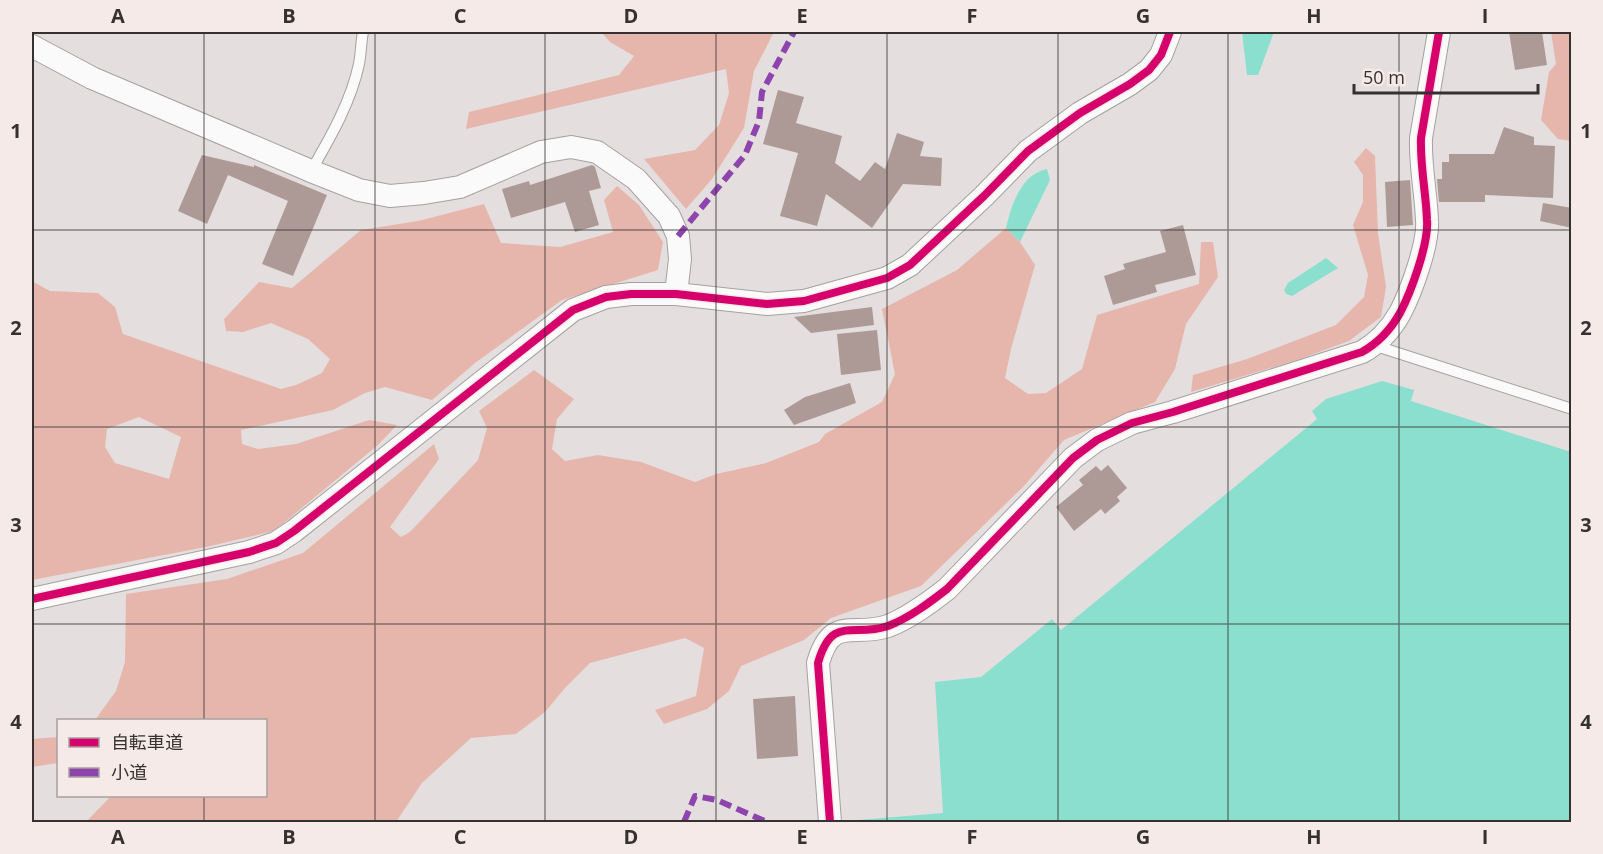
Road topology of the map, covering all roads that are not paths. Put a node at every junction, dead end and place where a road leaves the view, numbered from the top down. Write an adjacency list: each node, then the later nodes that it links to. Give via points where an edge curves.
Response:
1 (363, 32): 5 (lane, via 352,87)
2 (1170, 32): 6 (street, via 1161,55 1149,70 1028,151 910,265 887,278 804,301 776,303)
3 (1439, 32): 7 (street, via 1420,138 1428,222 1425,249 1400,313)
4 (32, 46): 5 (street, via 92,78)
5 (311, 171): 6 (street, via 359,190 390,196 424,194 460,187 541,152 571,147 597,152 636,179 669,216 678,236)
6 (676, 294): 9 (street, via 606,297 573,310 276,543)
7 (1373, 345): 8 (lane); 10 (street, via 1362,352 1132,423 1097,440 1073,458 931,602 886,626 842,631 830,637 818,663)
8 (1572, 409)
9 (32, 600)
10 (830, 822)

